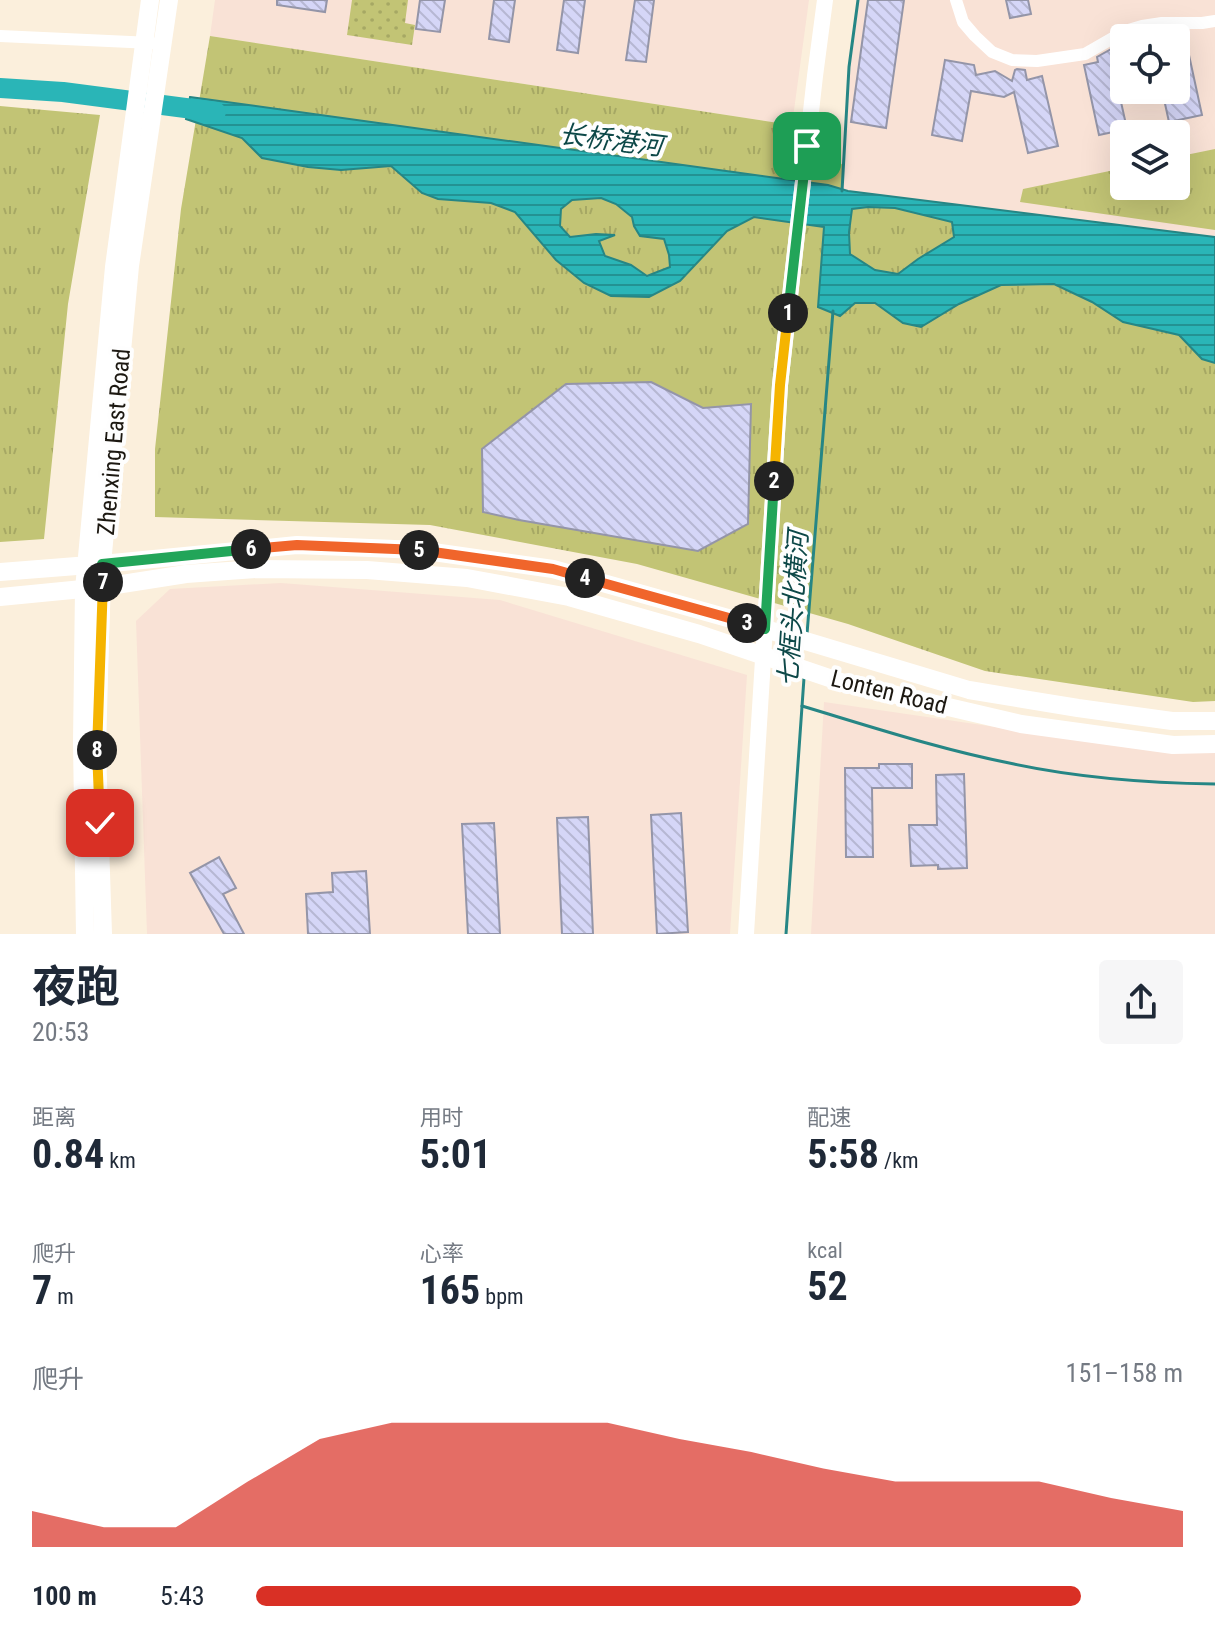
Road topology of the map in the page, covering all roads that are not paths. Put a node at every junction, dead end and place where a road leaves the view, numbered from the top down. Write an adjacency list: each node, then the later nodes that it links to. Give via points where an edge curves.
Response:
1 (150, 0): 7 (main road, Zhenxing East Road)
2 (169, 0): 7 (main road, Zhenxing East Road)
3 (825, 0): 13 (street, via 780,385)
4 (956, 0): 5 (street, via 963,22 975,36 992,52 1012,60 1085,54 1142,26)
5 (1215, 21)
6 (0, 36): 7 (street)
7 (152, 52): 8 (main road, Zhenxing East Road)
8 (94, 564): 9 (main road, Lonten Road); 10 (main road, Zhenxing East Road); 11 (main road, Zhenxing East Road); 13 (main road, Lonten Road, via 297,545 419,550 553,569)
9 (0, 572)
10 (103, 587): 11 (main road, Lonten Road); 14 (main road, Lonten Road, via 257,569 467,578 569,597); 18 (main road, Zhenxing East Road, via 97,750)
11 (84, 589): 12 (main road, Lonten Road); 17 (main road, Zhenxing East Road)
12 (0, 597)
13 (766, 629): 14 (street); 15 (main road, Lonten Road, via 969,690 1172,721)
14 (764, 656): 16 (main road, Lonten Road, via 841,682 1021,724 1173,745); 19 (street)
15 (1215, 721)
16 (1215, 744)
17 (85, 934)
18 (103, 934)
19 (746, 934)

